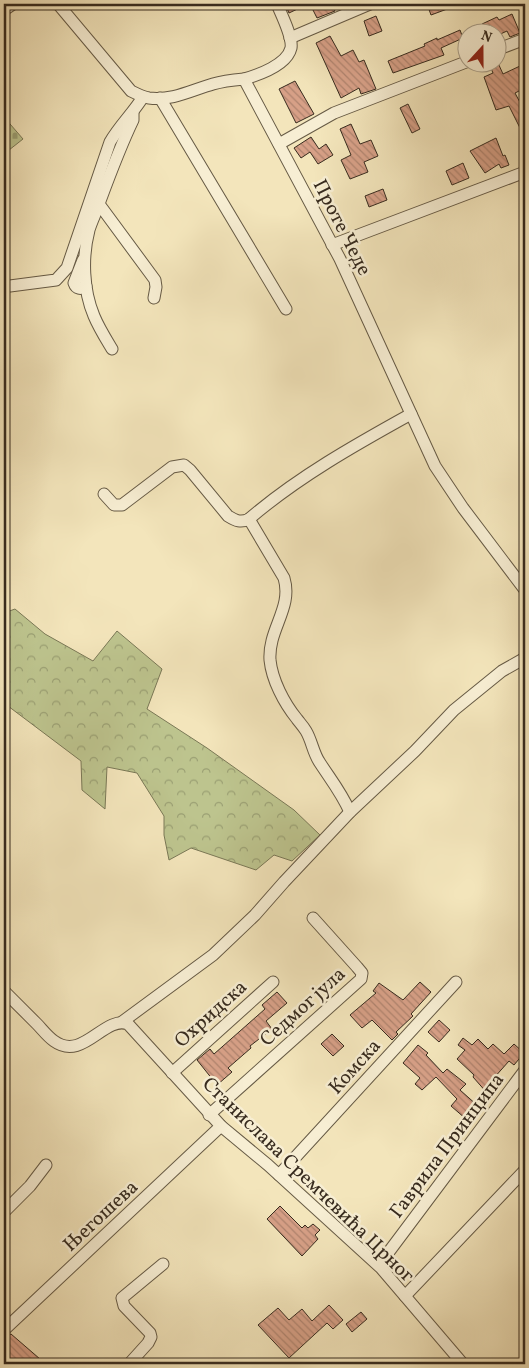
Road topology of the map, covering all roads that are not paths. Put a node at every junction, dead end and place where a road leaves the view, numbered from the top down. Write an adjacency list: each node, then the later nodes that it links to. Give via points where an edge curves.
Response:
1 (13, 4): 5 (street)
2 (58, 4): 11 (street, via 131,91)
3 (277, 4): 6 (street)
4 (370, 4): 6 (street)
5 (4, 10)
6 (290, 38): 10 (street, via 291,48 285,59 260,74)
7 (525, 39): 8 (street)
8 (506, 46)
9 (456, 66): 14 (street, via 334,113)
10 (244, 79): 12 (street, via 228,80 175,97); 14 (street, Проте Чеде)
11 (143, 97): 12 (street); 13 (street)
12 (160, 98): 20 (street)
13 (133, 113): 16 (street); 18 (street, via 110,142 64,273 56,280)
14 (279, 144): 17 (street, Проте Чеде)
15 (525, 172): 17 (street)
16 (100, 204): 19 (street, via 155,280); 21 (street, via 74,283 78,288 86,286 94,316)
17 (332, 245): 22 (street, Проте Чеде)
18 (10, 286)
19 (154, 298)
20 (286, 310)
21 (112, 349)
22 (411, 414): 24 (street, via 334,458); 25 (street, Проте Чеде, via 435,466)
23 (104, 494): 24 (street, via 114,504 122,505 172,467 184,465 228,516 243,522)
24 (249, 519): 27 (street, via 286,586 287,600 271,641 270,660 274,677 287,704 309,736 320,764)
25 (525, 590)
26 (525, 658): 27 (street, via 502,671 454,710)
27 (350, 812): 32 (street, via 255,915 213,955)
28 (314, 918): 35 (street, Седмог јула, via 362,973 361,979)
29 (273, 982): 34 (street, Охридска)
30 (456, 982): 39 (street, Комска)
31 (4, 991): 32 (street, via 54,1042 69,1046 80,1045)
32 (122, 1022): 34 (street, Станислава Сремчевића Црног, via 134,1029)
33 (525, 1070): 42 (street, Гаврила Принципа)
34 (172, 1073): 35 (street, Станислава Сремчевића Црног)
35 (209, 1115): 36 (street, Станислава Сремчевића Црног)
36 (221, 1126): 39 (street, Станислава Сремчевића Црног); 44 (street, Његошева)
37 (46, 1165): 40 (street)
38 (525, 1170): 43 (street)
39 (279, 1176): 42 (street, Станислава Сремчевића Црног)
40 (4, 1212)
41 (163, 1264): 45 (street, via 122,1298 124,1306 151,1337)
42 (379, 1265): 43 (street, Станислава Сремчевића Црног)
43 (405, 1296): 46 (street, Станислава Сремчевића Црног)
44 (4, 1330)
45 (129, 1364)
46 (463, 1364)

